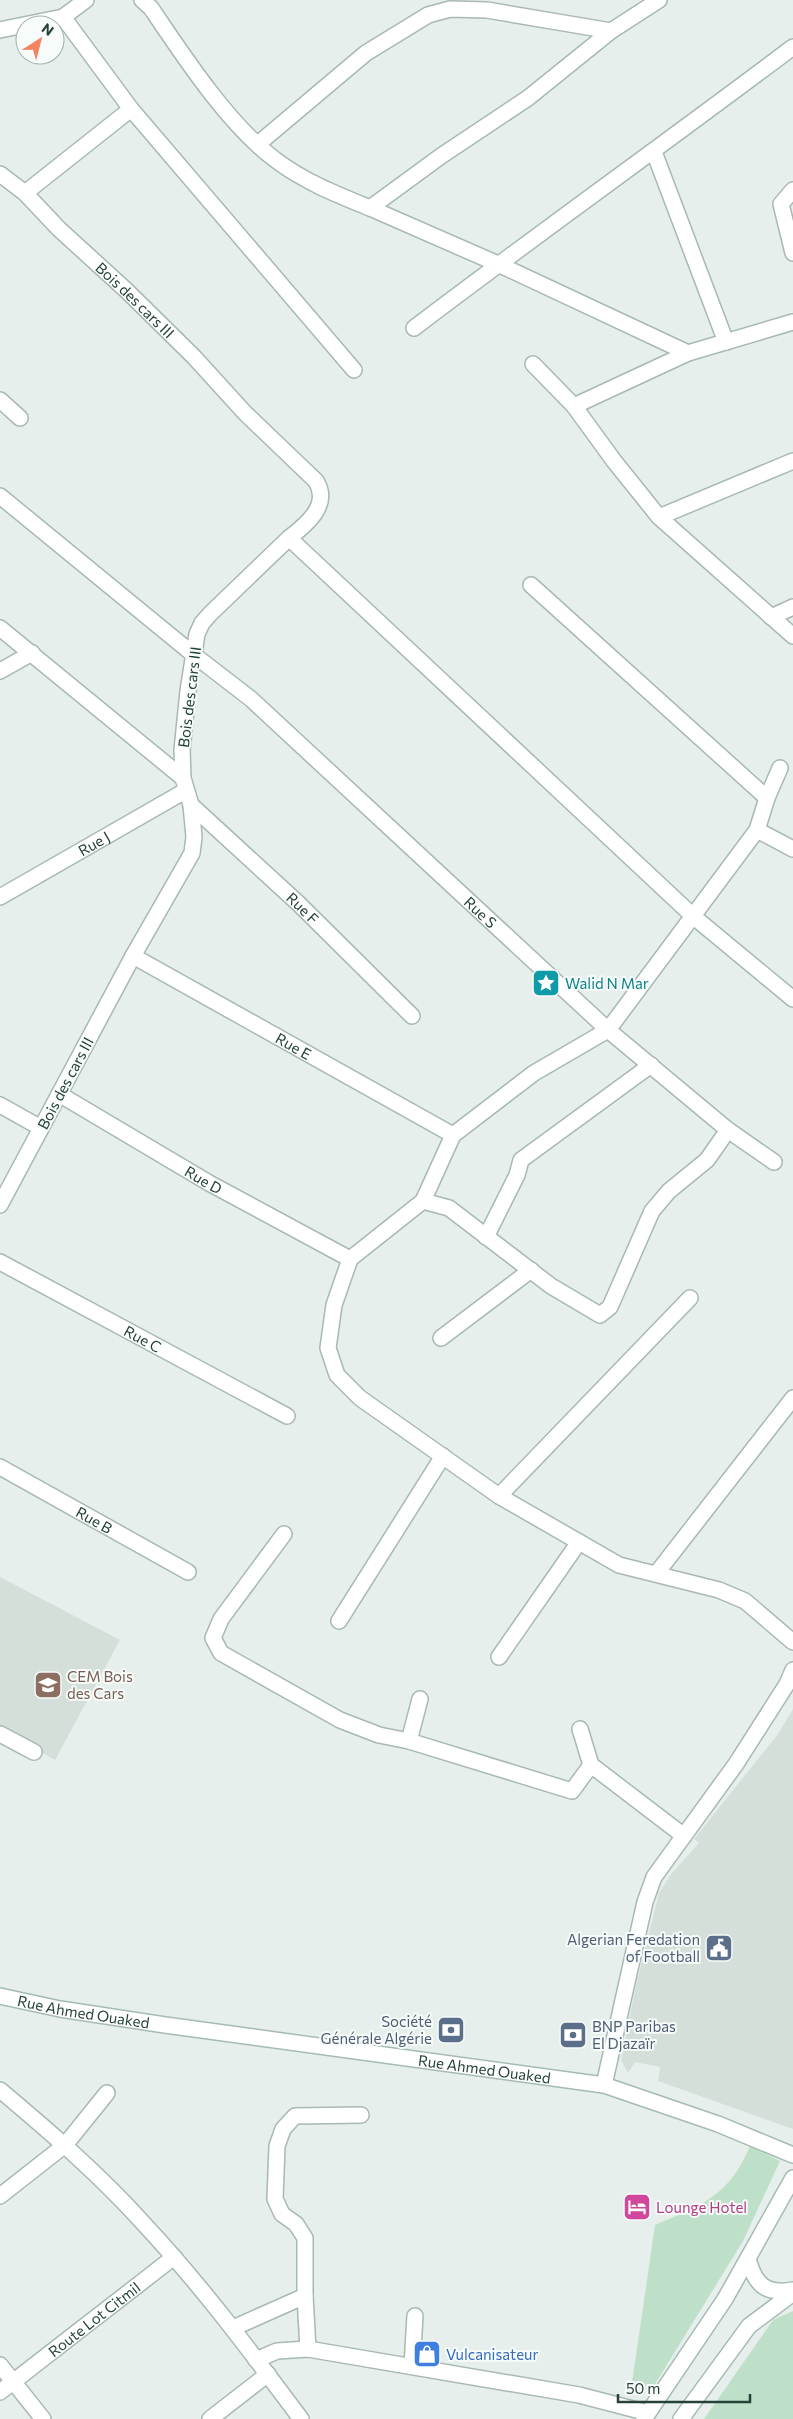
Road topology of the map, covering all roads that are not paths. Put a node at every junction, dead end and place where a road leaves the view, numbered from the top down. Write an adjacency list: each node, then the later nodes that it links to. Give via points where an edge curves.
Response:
1 (86, 0): 4 (street)
2 (142, 0): 11 (street, via 237,124)
3 (659, 0): 8 (street)
4 (65, 16)
5 (65, 20): 10 (street)
6 (15, 27): 7 (street)
7 (0, 30)
8 (611, 31): 11 (street, via 487,10 450,9 428,15 366,53); 16 (street, via 528,98)
9 (793, 47): 12 (street)
10 (131, 109): 15 (street); 24 (street)
11 (258, 144): 16 (street, via 294,173)
12 (654, 152): 18 (street); 21 (street)
13 (0, 174): 15 (street)
14 (793, 190): 17 (street, via 781,204)
15 (25, 193): 31 (street, Bois des cars III, via 316,481 320,505 303,527)
16 (370, 208): 18 (street)
17 (793, 253)
18 (498, 264): 20 (street); 22 (street)
19 (793, 322): 21 (street)
20 (414, 328)
21 (726, 342): 22 (street)
22 (688, 353): 26 (street)
23 (533, 364): 26 (street)
24 (354, 370)
25 (0, 400): 27 (street)
26 (574, 406): 30 (street)
27 (20, 418)
28 (793, 461): 30 (street)
29 (0, 496): 38 (street, Rue S)
30 (659, 517): 34 (street)
31 (289, 538): 38 (street, Bois des cars III, via 202,623); 47 (street)
32 (531, 585): 42 (street)
33 (793, 607): 34 (street)
34 (771, 617): 36 (street)
35 (0, 628): 37 (street)
36 (793, 636)
37 (32, 653): 39 (street); 41 (street)
38 (194, 655): 41 (street, Bois des cars III, via 184,719); 51 (street, Rue S, via 251,699)
39 (0, 671)
40 (780, 768): 42 (street)
41 (184, 784): 43 (street, Bois des cars III); 46 (street, Rue J)
42 (767, 798): 44 (street)
43 (191, 806): 48 (street, Bois des cars III, via 192,853); 50 (street, Rue F, via 300,904)
44 (757, 830): 45 (street); 47 (street)
45 (793, 849)
46 (0, 897)
47 (694, 917): 49 (street); 51 (street)
48 (133, 956): 53 (street, Bois des cars III); 57 (street, Rue E)
49 (793, 999)
50 (412, 1016)
51 (608, 1030): 52 (street, Rue S); 57 (street, via 534,1073)
52 (651, 1065): 56 (street, Rue S); 61 (street, via 521,1160)
53 (59, 1094): 55 (street, Bois des cars III); 62 (street, Rue D, via 209,1183)
54 (0, 1106): 55 (street)
55 (41, 1128): 60 (street, Bois des cars III)
56 (728, 1130): 58 (street, Rue S); 64 (street, via 707,1160 669,1191 652,1211 620,1287 605,1312 600,1315 594,1313)
57 (453, 1135): 59 (street)
58 (774, 1162)
59 (423, 1201): 61 (street, via 449,1208); 62 (street)
60 (0, 1205)
61 (486, 1237): 64 (street)
62 (350, 1259): 69 (street, via 329,1330 328,1348 337,1375 360,1398)
63 (0, 1262): 68 (street, Rue C)
64 (531, 1270): 66 (street)
65 (690, 1298): 71 (street)
66 (441, 1338)
67 (793, 1398): 75 (street)
68 (286, 1416)
69 (443, 1456): 71 (street); 76 (street)
70 (0, 1468): 74 (street, Rue B)
71 (499, 1496): 73 (street)
72 (284, 1534): 83 (street, via 221,1619 213,1638 221,1652 340,1720 379,1735)
73 (579, 1542): 75 (street, via 619,1565); 78 (street)
74 (188, 1572)
75 (656, 1574): 77 (street, via 718,1590 745,1601)
76 (339, 1621)
77 (793, 1642)
78 (499, 1657)
79 (793, 1670): 86 (street, via 736,1764)
80 (420, 1699): 83 (street)
81 (580, 1729): 85 (street)
82 (0, 1734): 84 (street)
83 (408, 1741): 85 (street, via 572,1791)
84 (34, 1752)
85 (590, 1764): 86 (street)
86 (684, 1836): 88 (street, via 654,1877 645,1902)
87 (0, 1996): 88 (street, Rue Ahmed Ouaked, via 165,2025)
88 (604, 2085): 93 (street, Rue Ahmed Ouaked)
89 (0, 2090): 92 (street)
90 (107, 2093): 92 (street)
91 (361, 2115): 99 (street, via 295,2116 283,2129 277,2146 275,2199 282,2214 296,2224 305,2238)
92 (64, 2145): 95 (street); 96 (street)
93 (788, 2152): 94 (street)
94 (792, 2179): 97 (street)
95 (0, 2196)
96 (174, 2257): 101 (street); 107 (street, Route Lot Citmil)
97 (748, 2259): 98 (street, via 753,2277 766,2289); 109 (street, via 725,2299)
98 (793, 2292): 113 (street, via 749,2326)
99 (305, 2296): 101 (street); 102 (street)
100 (415, 2316): 105 (street)
101 (233, 2328): 103 (street)
102 (308, 2349): 103 (street, via 276,2351); 105 (street)
103 (256, 2360): 106 (street)
104 (0, 2365): 107 (street)
105 (412, 2366): 109 (street, via 579,2395)
106 (268, 2374): 111 (street); 112 (street)
107 (13, 2382): 108 (street, Route Lot Citmil); 110 (street)
108 (0, 2392)
109 (646, 2416)
110 (43, 2419)
111 (210, 2419)
112 (301, 2419)
113 (680, 2419)

